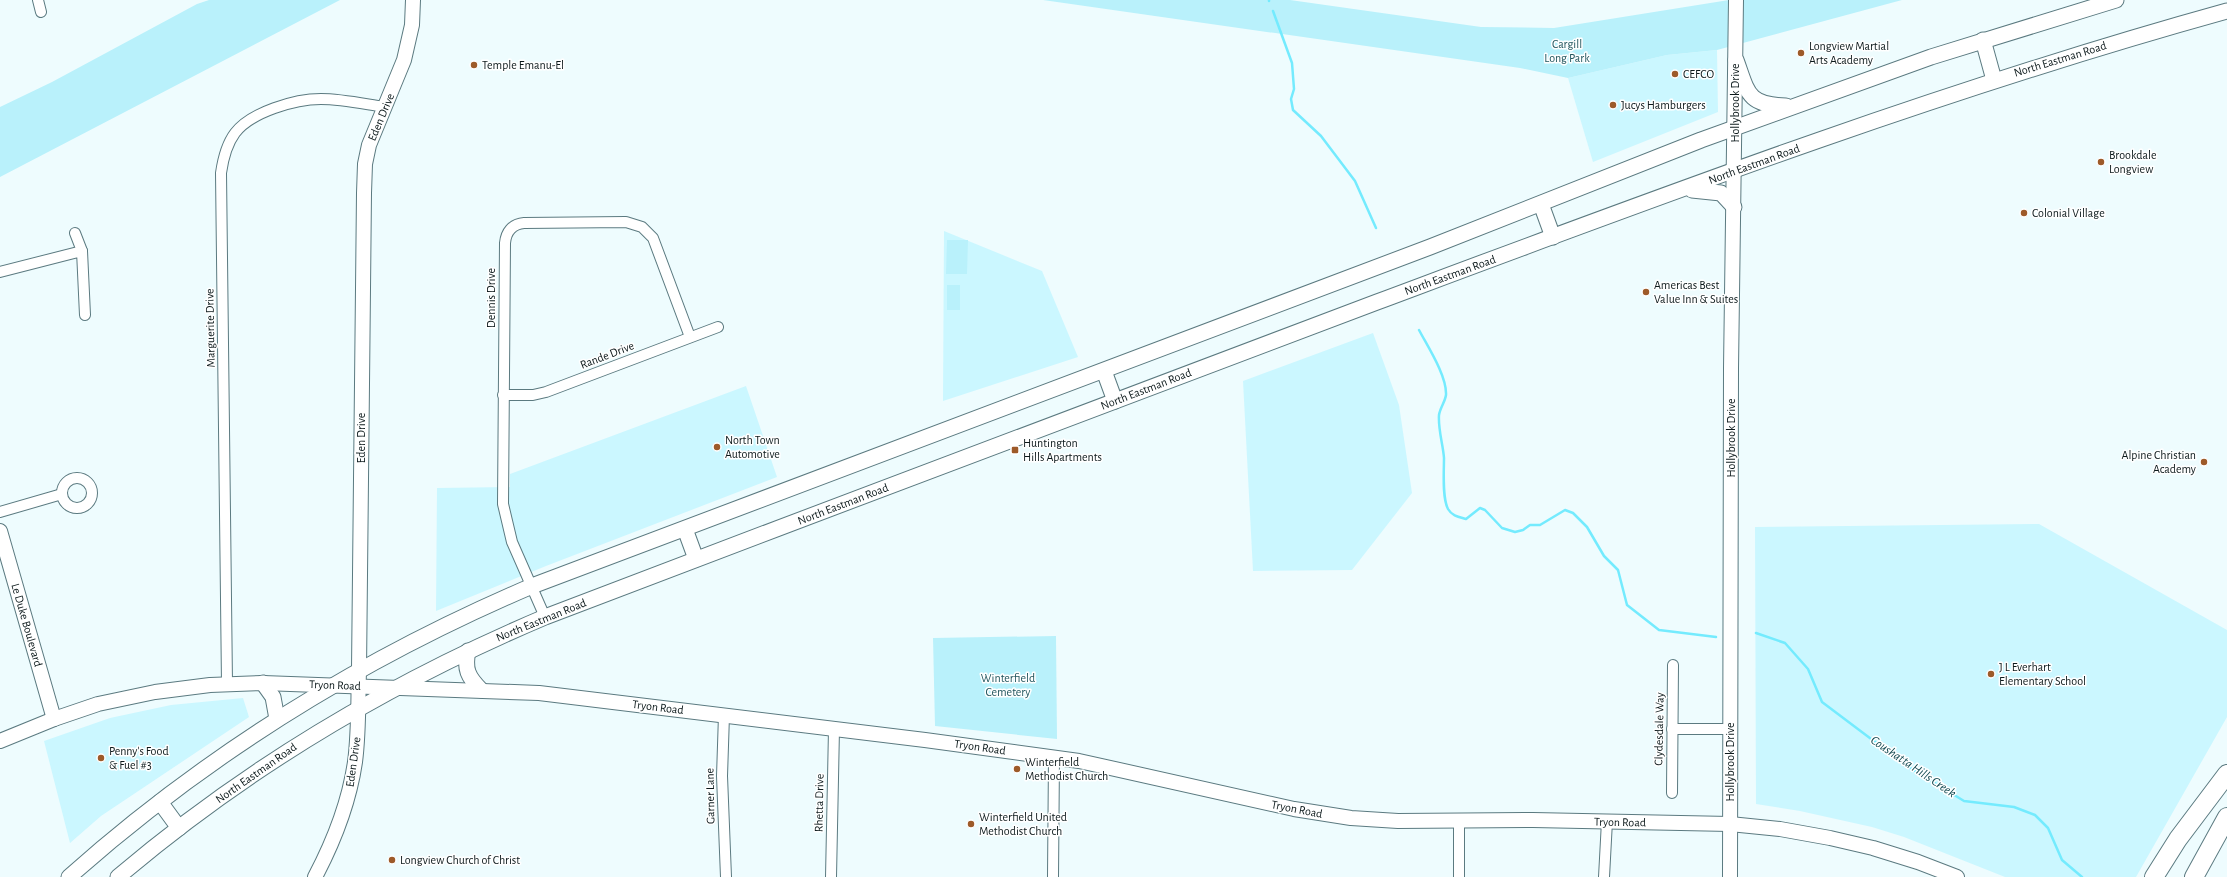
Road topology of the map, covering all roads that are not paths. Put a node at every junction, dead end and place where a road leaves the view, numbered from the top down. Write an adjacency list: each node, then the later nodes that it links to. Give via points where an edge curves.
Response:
1 (38, 0): 6 (street)
2 (413, 0): 11 (street, Eden Drive, via 412,25 404,60)
3 (1736, 0): 8 (street, Hollybrook Drive)
4 (2116, 0): 7 (main road)
5 (2227, 11): 9 (main road, North Eastman Road)
6 (41, 12)
7 (1983, 40): 9 (main road); 10 (main road)
8 (1736, 60): 10 (main road, via 1748,93 1757,102 1768,106); 12 (street, Hollybrook Drive)
9 (1994, 80): 13 (main road, North Eastman Road)
10 (1795, 106): 12 (main road)
11 (384, 107): 36 (street, Eden Drive, via 369,145 365,164); 38 (street, Marguerite Drive, via 328,99 311,99 285,105 245,123 235,134 224,155 221,173)
12 (1736, 128): 13 (street, Hollybrook Drive); 15 (main road)
13 (1735, 170): 14 (main road, North Eastman Road); 16 (street, Hollybrook Drive)
14 (1683, 190): 16 (main road, via 1717,191 1726,195); 18 (main road, North Eastman Road)
15 (1541, 204): 18 (main road); 24 (main road)
16 (1734, 207): 49 (street, Hollybrook Drive)
17 (75, 233): 19 (street)
18 (1553, 237): 26 (main road, North Eastman Road)
19 (82, 251): 20 (street); 21 (street)
20 (0, 272)
21 (85, 315)
22 (718, 327): 23 (street, Rande Drive)
23 (690, 337): 25 (street, Rande Drive, via 546,392 533,395); 25 (street, Dennis Drive, via 653,238 645,228 626,222 517,224 508,232 504,243)
24 (1104, 371): 26 (main road); 29 (main road)
25 (503, 395): 32 (street, Dennis Drive, via 504,515 512,542)
26 (1115, 401): 31 (main road, North Eastman Road)
27 (62, 494): 28 (street)
28 (0, 512)
29 (685, 529): 31 (main road); 32 (main road)
30 (0, 531): 45 (street, Le Duke Boulevard)
31 (696, 559): 33 (main road, North Eastman Road)
32 (532, 586): 33 (street, Dennis Drive); 36 (main road, via 480,609)
33 (545, 617): 34 (main road, North Eastman Road)
34 (468, 651): 41 (main road, North Eastman Road); 42 (main road, via 468,675)
35 (1673, 665): 48 (street, Clydesdale Way)
36 (359, 670): 39 (main road); 40 (street, Eden Drive)
37 (263, 683): 38 (street, Tryon Road); 39 (street, Tryon Road); 46 (main road, via 274,697)
38 (227, 684): 45 (street, Tryon Road, via 134,696 98,704)
39 (334, 684): 40 (street, Tryon Road); 46 (main road)
40 (359, 686): 41 (street, Tryon Road); 43 (street, Eden Drive)
41 (396, 687): 42 (street, Tryon Road); 43 (main road, North Eastman Road)
42 (481, 690): 44 (street, Tryon Road, via 560,695)
43 (358, 709): 59 (main road, North Eastman Road, via 299,742); 62 (street, Eden Drive, via 356,753 350,786 337,829)
44 (724, 715): 47 (street, Tryon Road); 63 (street, Garner Lane, via 722,776)
45 (54, 719): 50 (street, Tryon Road)
46 (277, 719): 54 (main road)
47 (834, 729): 51 (street, Tryon Road); 64 (street, Rhetta Drive)
48 (1672, 729): 49 (street); 53 (street, Clydesdale Way)
49 (1730, 729): 58 (street, Hollybrook Drive)
50 (0, 741)
51 (1054, 757): 56 (street, Tryon Road, via 1316,813 1381,820); 65 (street)
52 (2227, 774): 70 (highway, via 2181,835)
53 (1672, 793)
54 (160, 802): 59 (main road); 60 (main road)
55 (2227, 817): 71 (highway)
56 (1459, 820): 57 (street, Tryon Road); 66 (street)
57 (1607, 822): 58 (street, Tryon Road); 67 (street)
58 (1730, 824): 68 (street, Hollybrook Drive); 69 (street, Tryon Road, via 1837,839 1895,854)
59 (179, 828): 61 (main road, North Eastman Road)
60 (69, 877)
61 (118, 877)
62 (315, 877)
63 (726, 877)
64 (831, 877)
65 (1053, 877)
66 (1459, 877)
67 (1604, 877)
68 (1730, 877)
69 (1957, 877)
70 (2154, 877)
71 (2194, 877)

